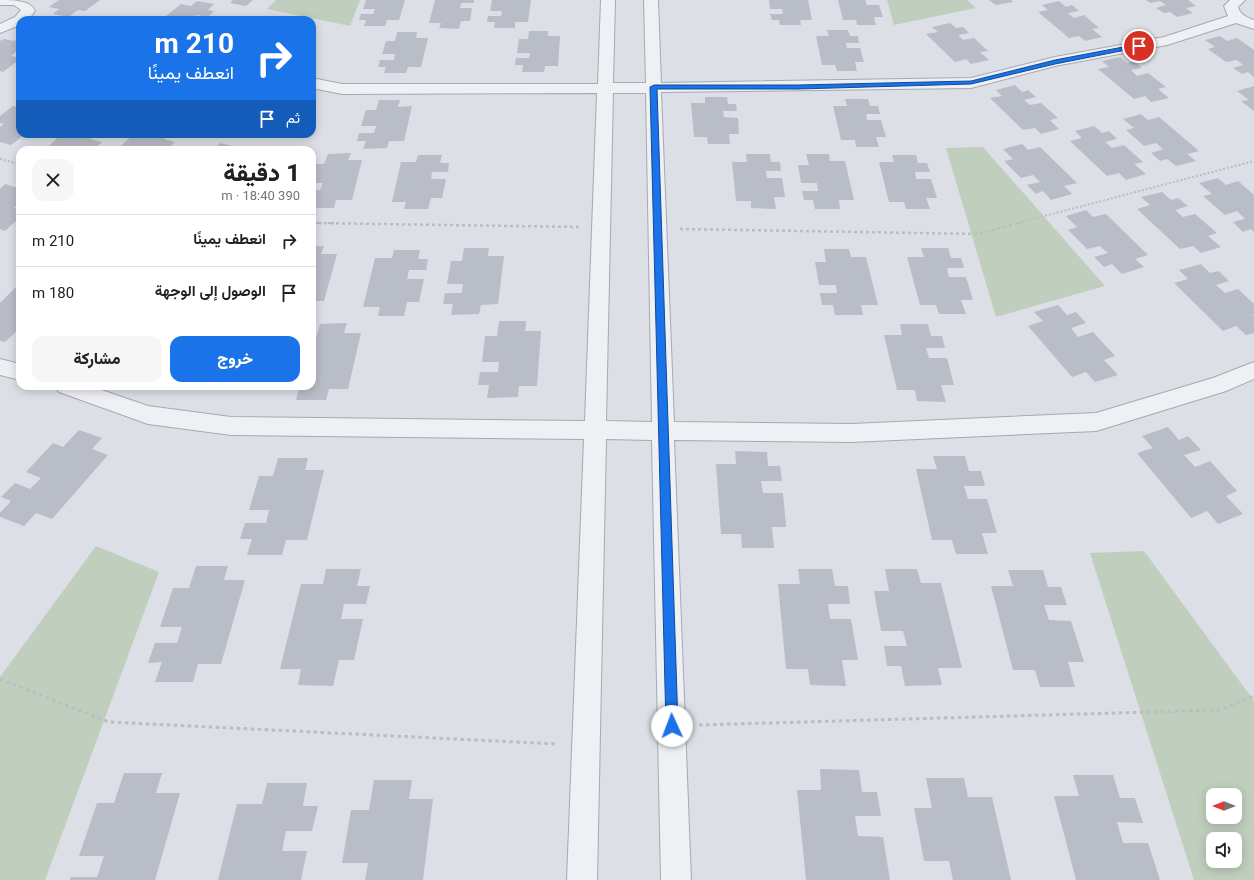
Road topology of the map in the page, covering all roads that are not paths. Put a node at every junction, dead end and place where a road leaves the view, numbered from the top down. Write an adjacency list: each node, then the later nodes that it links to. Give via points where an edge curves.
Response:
1 (608, 0): 11 (street)
2 (651, 0): 12 (street)
3 (1238, 0): 6 (street, via 1231,6 1233,13)
4 (0, 1): 5 (street, via 17,1 27,6 28,11)
5 (24, 16)
6 (1238, 17): 8 (street); 12 (street, via 1167,41 1055,62 971,82 798,87)
7 (16, 22): 9 (street)
8 (1254, 25)
9 (0, 29)
10 (316, 84): 11 (street, via 342,89)
11 (605, 87): 12 (street); 17 (street)
12 (654, 87): 18 (street)
13 (0, 367): 15 (street)
14 (1254, 370): 18 (street, via 1219,385 1096,422 851,433)
15 (16, 371)
16 (77, 390): 17 (street, via 148,415 231,426)
17 (595, 430): 18 (street); 19 (street)
18 (664, 430): 20 (street)
19 (582, 880)
20 (676, 880)

